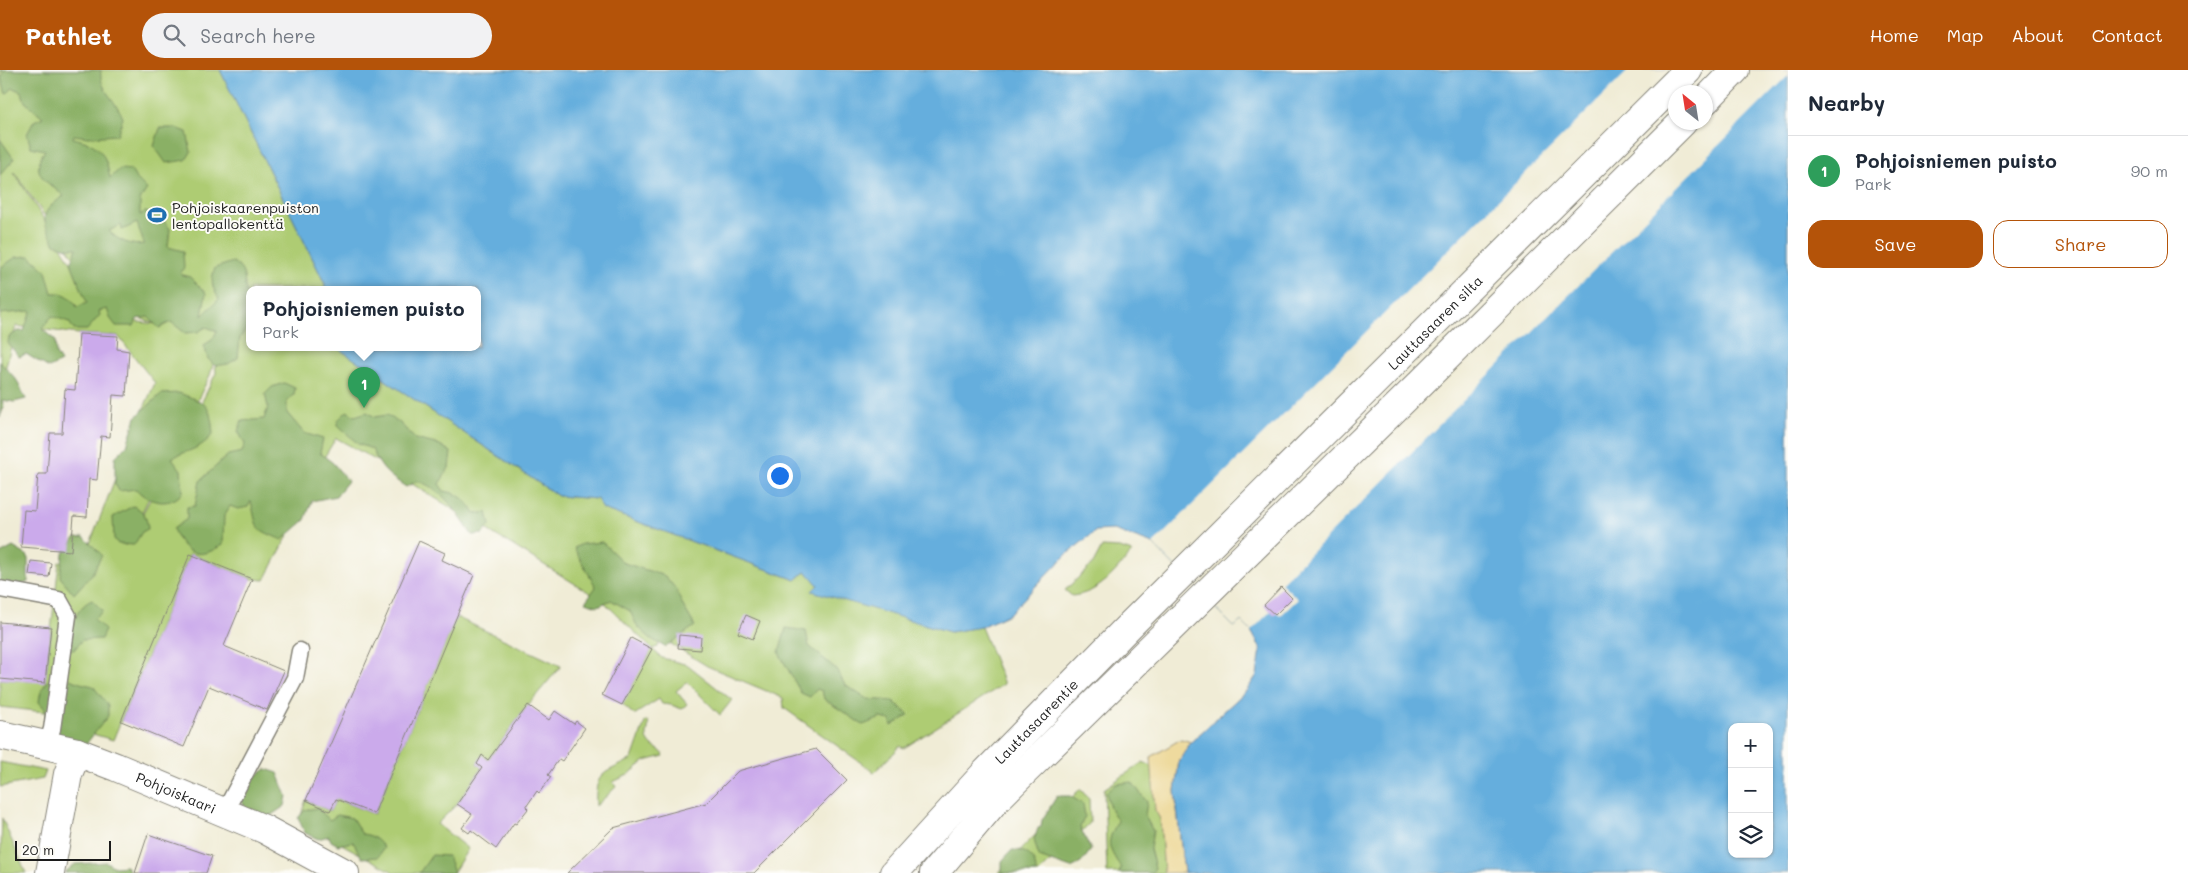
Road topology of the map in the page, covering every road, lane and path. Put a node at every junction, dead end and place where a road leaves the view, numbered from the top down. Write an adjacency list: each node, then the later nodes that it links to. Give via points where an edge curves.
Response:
1 (1688, 70): 5 (main road, Lauttasaaren silta)
2 (1735, 70): 3 (main road)
3 (1713, 93)
4 (1674, 130): 15 (main road, Lauttasaarentie, via 995,801)
5 (1181, 573): 14 (main road, Lauttasaarentie, via 986,772)
6 (0, 589): 9 (lane, via 59,600 68,616 52,729)
7 (300, 651): 11 (lane, via 296,678)
8 (0, 735): 9 (main road, Pohjoiskaari)
9 (46, 744): 10 (main road, Pohjoiskaari)
10 (78, 752): 11 (main road, Pohjoiskaari); 12 (main road, via 68,774)
11 (224, 812): 13 (main road, Pohjoiskaari)
12 (50, 873)
13 (345, 873)
14 (894, 873)
15 (934, 873)

